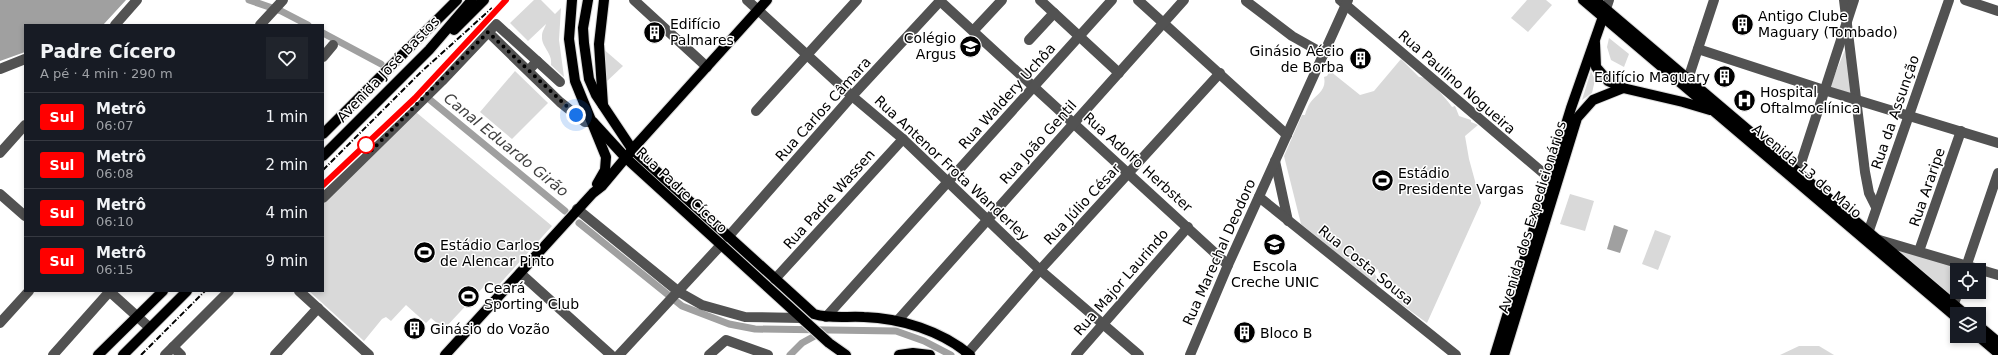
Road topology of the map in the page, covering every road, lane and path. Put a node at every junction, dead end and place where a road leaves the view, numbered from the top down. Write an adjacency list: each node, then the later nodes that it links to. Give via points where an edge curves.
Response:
1 (137, 0): 33 (street)
2 (484, 0): 25 (main road)
3 (572, 0): 64 (main road, via 570,51 575,81)
4 (588, 0): 60 (main road, Rua Padre Cícero, via 583,28 589,79)
5 (604, 0): 60 (main road, via 599,44)
6 (634, 0): 47 (street)
7 (747, 0): 28 (street, Rua Antenor Frota Wanderley)
8 (766, 0): 28 (main road)
9 (857, 0): 42 (street)
10 (940, 0): 35 (street, Rua Adolfo Herbster); 57 (street, Rua Carlos Câmara)
11 (1040, 0): 30 (street)
12 (1112, 0): 37 (street, Rua Waldery Uchôa)
13 (1138, 0): 32 (street)
14 (1184, 0): 32 (street, Rua João Gentil)
15 (1583, 0): 27 (main road, Avenida 13 de Maio)
16 (1595, 0): 27 (main road, Avenida 13 de Maio)
17 (1714, 0): 41 (street)
18 (1844, 0): 31 (street)
19 (1854, 0): 31 (street)
20 (1949, 0): 63 (street, Rua da Assunção)
21 (1965, 0): 29 (street)
22 (1246, 1): 43 (street, via 1292,36)
23 (996, 2): 35 (street)
24 (1345, 2): 43 (street, Rua Marechal Deodoro); 79 (street, Rua Paulino Nogueira)
25 (465, 4): 68 (main road, Avenida José Bastos); 74 (main road, Avenida José Bastos, via 429,50)
26 (276, 5): 34 (street)
27 (1606, 9): 38 (main road, Avenida dos Expedicionários); 53 (main road, Avenida 13 de Maio)
28 (758, 10): 42 (street, Rua Antenor Frota Wanderley); 47 (main road)
29 (1998, 11)
30 (1054, 13): 37 (street); 39 (street)
31 (1848, 16): 56 (street); 58 (street)
32 (1163, 23): 50 (street, Rua João Gentil); 51 (street)
33 (116, 24)
34 (261, 24)
35 (974, 30): 54 (street, Rua Adolfo Herbster)
36 (488, 32): 46 (street, via 496,24); 49 (street, Rua Padre Cícero); 83 (street)
37 (1080, 36): 50 (street); 54 (street, Rua Waldery Uchôa)
38 (1595, 37): 55 (main road, via 1596,67 1608,82); 79 (main road, Avenida dos Expedicionários)
39 (1029, 40)
40 (333, 45): 44 (street)
41 (1698, 49): 53 (street); 56 (street)
42 (807, 54): 57 (street, Rua Antenor Frota Wanderley); 61 (street)
43 (1324, 54): 69 (street, Rua Marechal Deodoro)
44 (324, 56)
45 (24, 59): 48 (street)
46 (537, 61): 49 (street); 52 (street)
47 (707, 67): 73 (main road)
48 (0, 69)
49 (529, 70): 64 (street, Rua Padre Cícero, via 560,102 585,122)
50 (1119, 73): 65 (street, Rua João Gentil)
51 (1220, 73): 69 (street); 77 (street, Rua Júlio César)
52 (560, 82)
53 (1687, 83): 59 (main road); 62 (main road, Avenida 13 de Maio); 76 (main road, Avenida 13 de Maio)
54 (1034, 86): 65 (street, Rua Adolfo Herbster); 80 (street, Rua Waldery Uchôa)
55 (1623, 88): 59 (main road); 79 (main road, Avenida dos Expedicionários, via 1593,100 1577,118)
56 (1824, 90): 58 (street); 76 (street)
57 (852, 96): 70 (street, Rua Antenor Frota Wanderley); 92 (street, Rua Carlos Câmara)
58 (1856, 99): 63 (street); 85 (street, via 1869,193)
59 (1683, 102): 62 (main road)
60 (603, 104): 73 (main road, Rua Padre Cícero)
61 (756, 111)
62 (1715, 112): 114 (main road, Avenida 13 de Maio)
63 (1909, 115): 67 (street); 85 (street, Rua da Assunção)
64 (593, 122): 73 (main road, Rua Padre Cícero); 81 (main road, via 605,152 606,164)
65 (1074, 123): 77 (street, Rua Adolfo Herbster); 88 (street, Rua João Gentil)
66 (24, 126): 72 (street)
67 (1961, 131): 71 (street); 93 (street, Rua Araripe)
68 (324, 133)
69 (1287, 135): 75 (street, Rua Marechal Deodoro)
70 (903, 139): 80 (street, Rua Antenor Frota Wanderley); 101 (street, Rua Padre Wassen)
71 (1998, 144)
72 (0, 153)
73 (629, 154): 81 (main road, via 602,186); 92 (main road, Rua Padre Cícero)
74 (324, 155)
75 (1275, 161): 84 (street, Rua Marechal Deodoro); 89 (street, Rua Marechal Deodoro)
76 (1798, 172): 91 (main road, Avenida 13 de Maio)
77 (1129, 173): 90 (street, Rua Adolfo Herbster); 97 (street, Rua Júlio César)
78 (1998, 173): 95 (street)
79 (1552, 181): 147 (main road, Avenida dos Expedicionários); 148 (main road, Avenida dos Expedicionários)
80 (948, 183): 88 (street, Rua Antenor Frota Wanderley); 116 (street, Rua Waldery Uchôa)
81 (592, 192): 86 (main road)
82 (0, 194): 87 (street)
83 (324, 197)
84 (1259, 197): 89 (street, Rua Costa Sousa); 96 (street, Rua Marechal Deodoro)
85 (1876, 207): 91 (street, Rua da Assunção)
86 (577, 209): 99 (main road); 109 (street)
87 (24, 215)
88 (987, 221): 97 (street, Rua Antenor Frota Wanderley); 118 (street, Rua João Gentil)
89 (1288, 221): 146 (street, Rua Costa Sousa)
90 (1188, 227): 96 (street, Rua Adolfo Herbster); 120 (street, Rua Major Laurindo)
91 (1872, 236): 93 (street); 111 (main road, Avenida 13 de Maio)
92 (724, 241): 101 (main road, Rua Padre Cícero); 109 (street, Rua Carlos Câmara); 117 (main road, Rua Padre Cícero)
93 (1919, 251): 94 (street)
94 (1952, 263)
95 (1968, 263)
96 (1228, 265): 145 (street, Rua Marechal Deodoro)
97 (1040, 270): 120 (street, Rua Antenor Frota Wanderley); 127 (street, Rua Júlio César)
98 (1986, 272): 100 (street)
99 (520, 273): 135 (main road); 136 (street)
100 (1998, 275)
101 (775, 279): 116 (main road, Rua Padre Cícero, via 808,310)
102 (28, 292): 119 (street)
103 (108, 292): 128 (street)
104 (110, 292): 115 (street)
105 (163, 292): 115 (main road)
106 (186, 292): 121 (main road)
107 (228, 292): 125 (street)
108 (300, 292): 113 (street)
109 (678, 293): 117 (street, via 711,309 745,318); 137 (street, Rua Carlos Câmara)
110 (1956, 299): 111 (street)
111 (1954, 304): 112 (main road, Avenida 13 de Maio)
112 (1957, 307)
113 (318, 308): 133 (street); 134 (street)
114 (1950, 312)
115 (137, 316): 121 (street); 129 (main road)
116 (826, 317): 118 (main road)
117 (804, 320): 140 (main road, Rua Padre Cícero, via 838,351)
118 (898, 320): 127 (main road, via 936,334)
119 (0, 323)
120 (1103, 325): 143 (street, Rua Major Laurindo); 144 (street, Rua Antenor Frota Wanderley)
121 (150, 328): 130 (main road)
122 (1986, 332): 123 (main road)
123 (1998, 342)
124 (1986, 343): 126 (main road)
125 (173, 347): 131 (street); 132 (street)
126 (1998, 353)
127 (968, 354)
128 (53, 355)
129 (98, 355)
130 (123, 355)
131 (165, 355)
132 (181, 355)
133 (275, 355)
134 (369, 355)
135 (445, 355)
136 (611, 355)
137 (619, 355)
138 (709, 355): 139 (street, via 726,340)
139 (768, 355)
140 (846, 355)
141 (899, 355): 142 (main road)
142 (930, 355)
143 (1076, 355)
144 (1139, 355)
145 (1190, 355)
146 (1456, 355)
147 (1495, 355)
148 (1504, 355)

